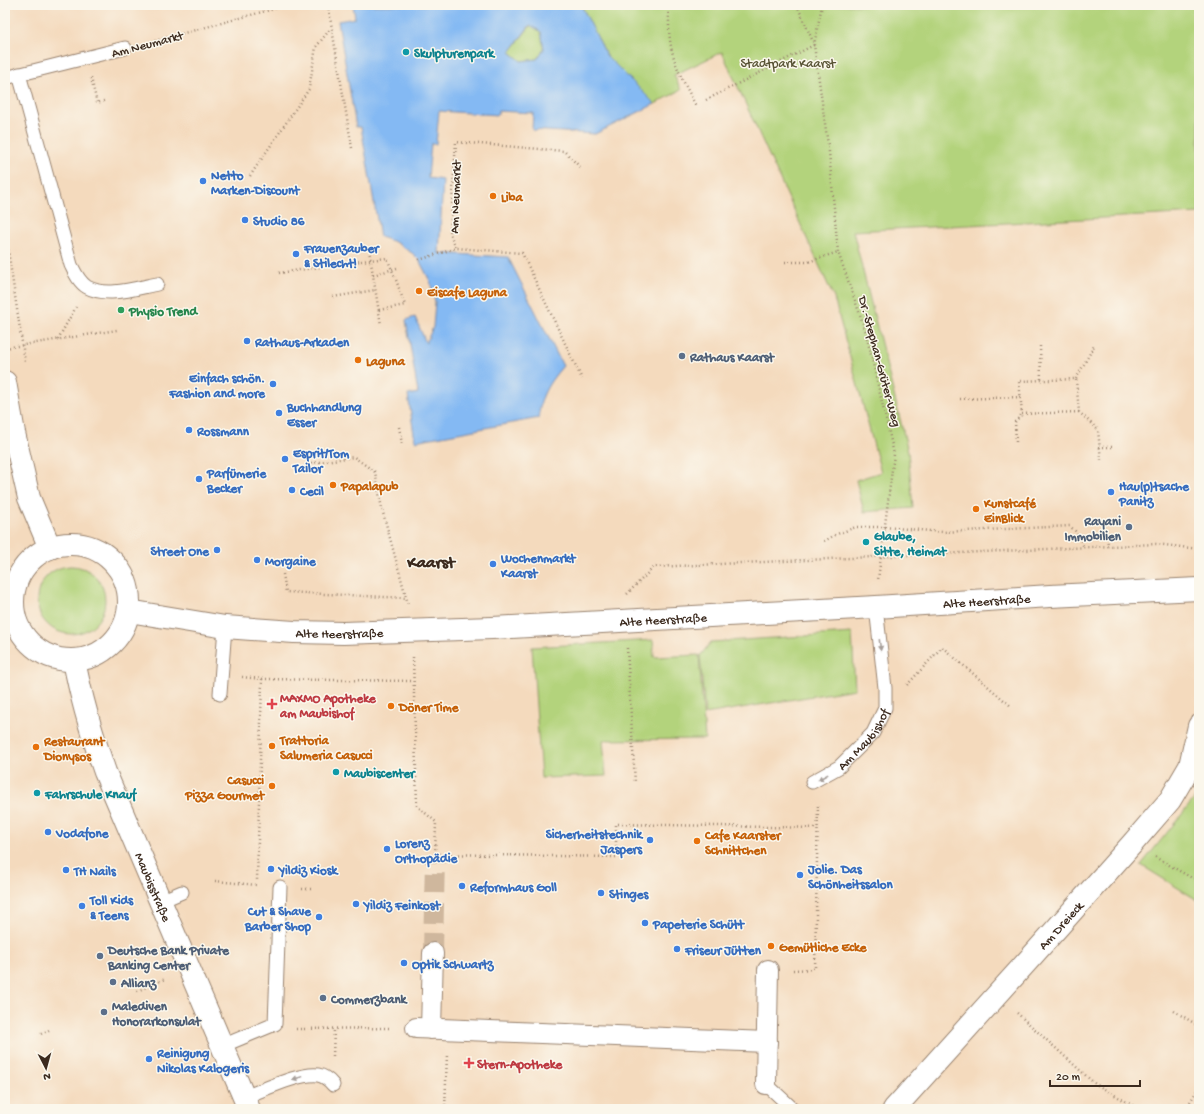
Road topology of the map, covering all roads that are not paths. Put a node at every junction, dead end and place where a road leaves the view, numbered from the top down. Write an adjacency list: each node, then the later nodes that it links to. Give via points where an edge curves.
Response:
1 (125, 48): 2 (lane, Am Neumarkt)
2 (19, 74): 3 (lane, Am Neumarkt); 4 (lane, via 71,265 77,278 87,287 99,291 113,292)
3 (5, 78)
4 (157, 284)
5 (5, 382): 6 (street, via 29,498)
6 (50, 548): 8 (street, via 31,559 18,577); 10 (street, via 70,544 90,547 108,557 121,572 128,590)
7 (1199, 589): 9 (street, Alte Heerstraße)
8 (9, 598): 12 (street, via 17,623 30,643 50,656)
9 (876, 607): 11 (street, Alte Heerstraße, via 621,612 412,632 294,632); 16 (lane, Am Maubishof, one-way to 16, via 885,708 873,733 839,767)
10 (128, 611): 11 (street, Alte Heerstraße); 12 (street, via 122,629 110,645 94,655)
11 (225, 627): 13 (lane)
12 (74, 660): 19 (street, Maubisstraße, via 92,735 105,772)
13 (220, 694)
14 (1199, 726): 15 (street, Am Dreieck)
15 (1194, 766): 28 (street, Am Dreieck, via 1170,800 1132,844)
16 (815, 781)
17 (280, 887): 23 (lane, via 275,1024)
18 (182, 892): 19 (lane)
19 (161, 901): 23 (street, Maubisstraße)
20 (433, 953): 22 (street, via 432,1029)
21 (768, 970): 22 (street)
22 (767, 1042): 24 (street)
23 (222, 1046): 26 (street, Maubisstraße)
24 (766, 1084): 27 (lane)
25 (333, 1085): 26 (lane, one-way to 26, via 327,1078 319,1075 305,1076 288,1081)
26 (247, 1103)
27 (793, 1109)
28 (894, 1109)

